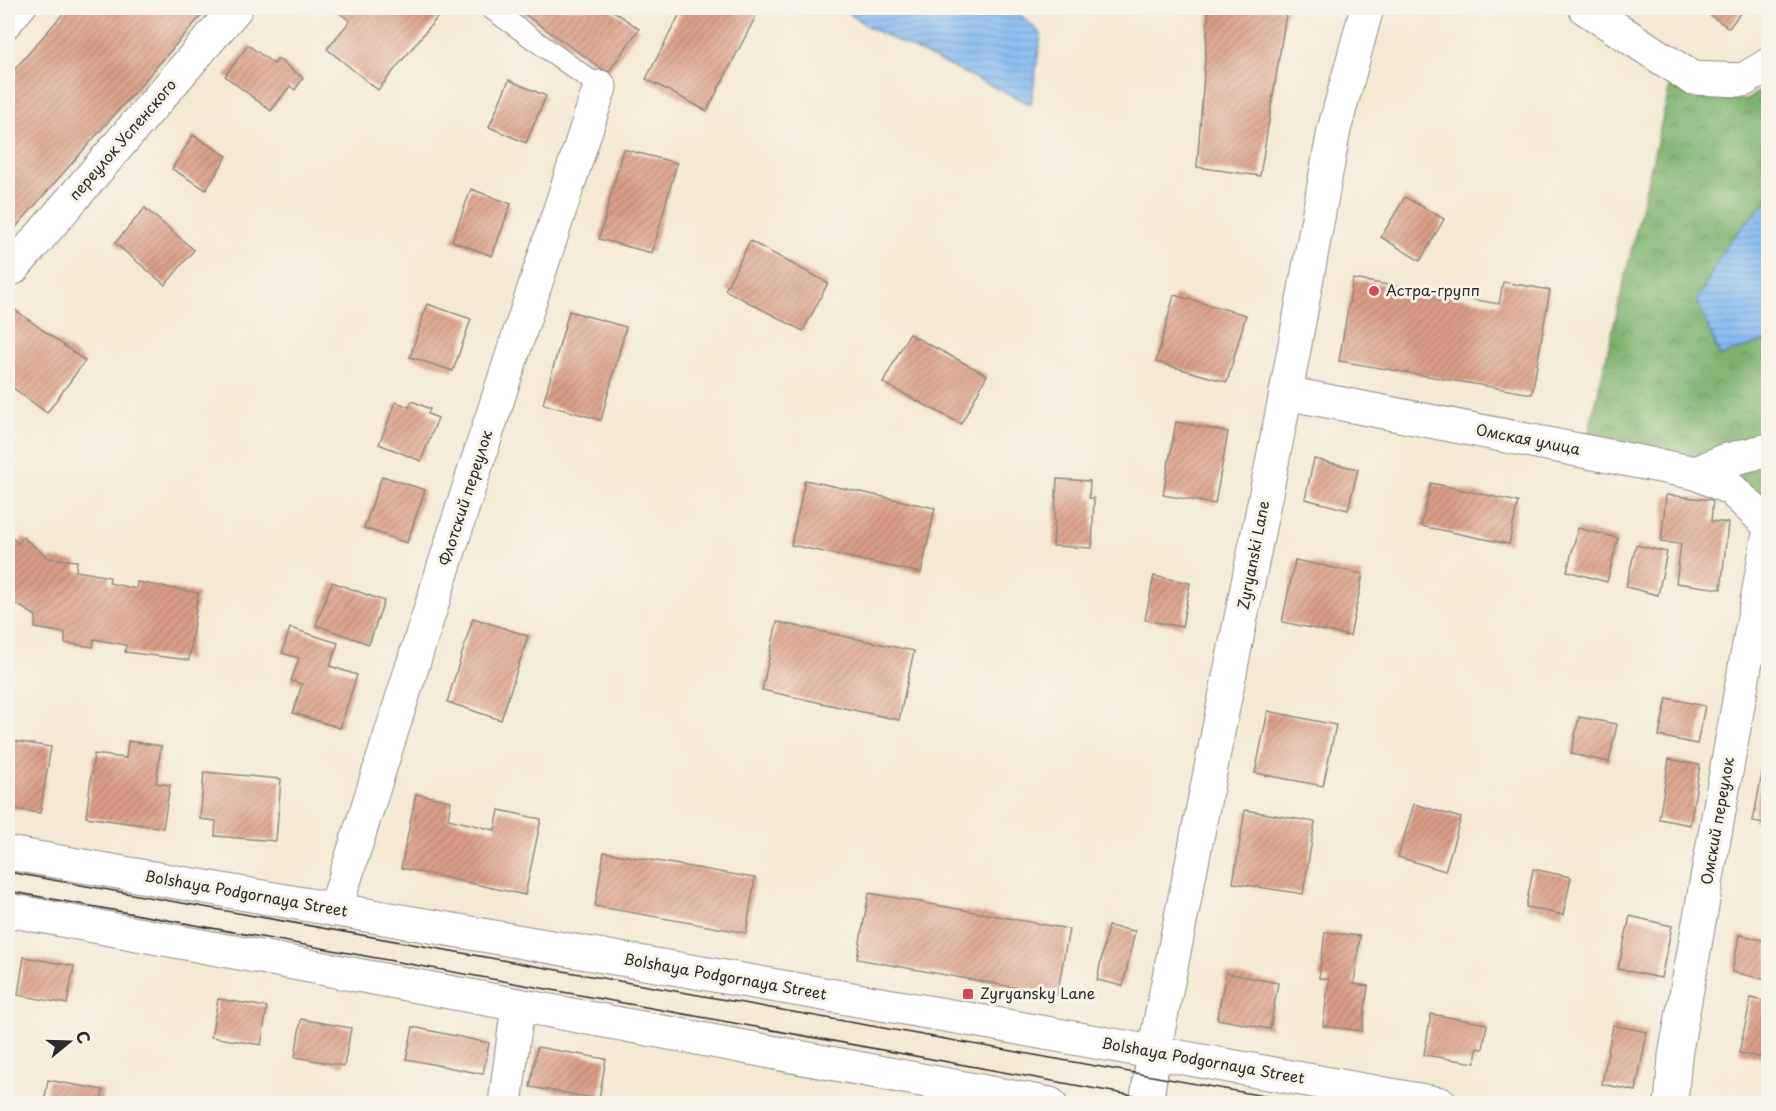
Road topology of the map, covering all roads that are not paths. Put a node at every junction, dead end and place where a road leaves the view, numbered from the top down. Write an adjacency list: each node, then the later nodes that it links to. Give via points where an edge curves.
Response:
1 (26, 8): 6 (lane)
2 (236, 8): 9 (street, переулок Успенского, via 13,268)
3 (490, 8): 8 (lane)
4 (1367, 8): 10 (street, Zyryanski Lane, via 1334,130)
5 (1585, 8): 7 (street, via 1692,78 1743,80)
6 (8, 29)
7 (1768, 65)
8 (600, 87): 17 (street, Флотский переулок)
9 (8, 269)
10 (1286, 393): 12 (street, Омская улица); 19 (street, Zyryanski Lane)
11 (1768, 450): 12 (street)
12 (1696, 472): 13 (street, via 1731,489)
13 (1768, 524)
14 (1768, 539): 24 (street, Омский переулок, via 1675,1056)
15 (8, 853): 17 (street, Bolshaya Podgornaya Street)
16 (8, 910): 18 (street)
17 (335, 910): 19 (street, Bolshaya Podgornaya Street)
18 (518, 1005): 20 (street); 21 (street)
19 (1154, 1052): 22 (street, Zyryanski Lane); 23 (street, Bolshaya Podgornaya Street)
20 (505, 1104)
21 (1050, 1104)
22 (1146, 1104)
23 (1442, 1104)
24 (1671, 1104)

